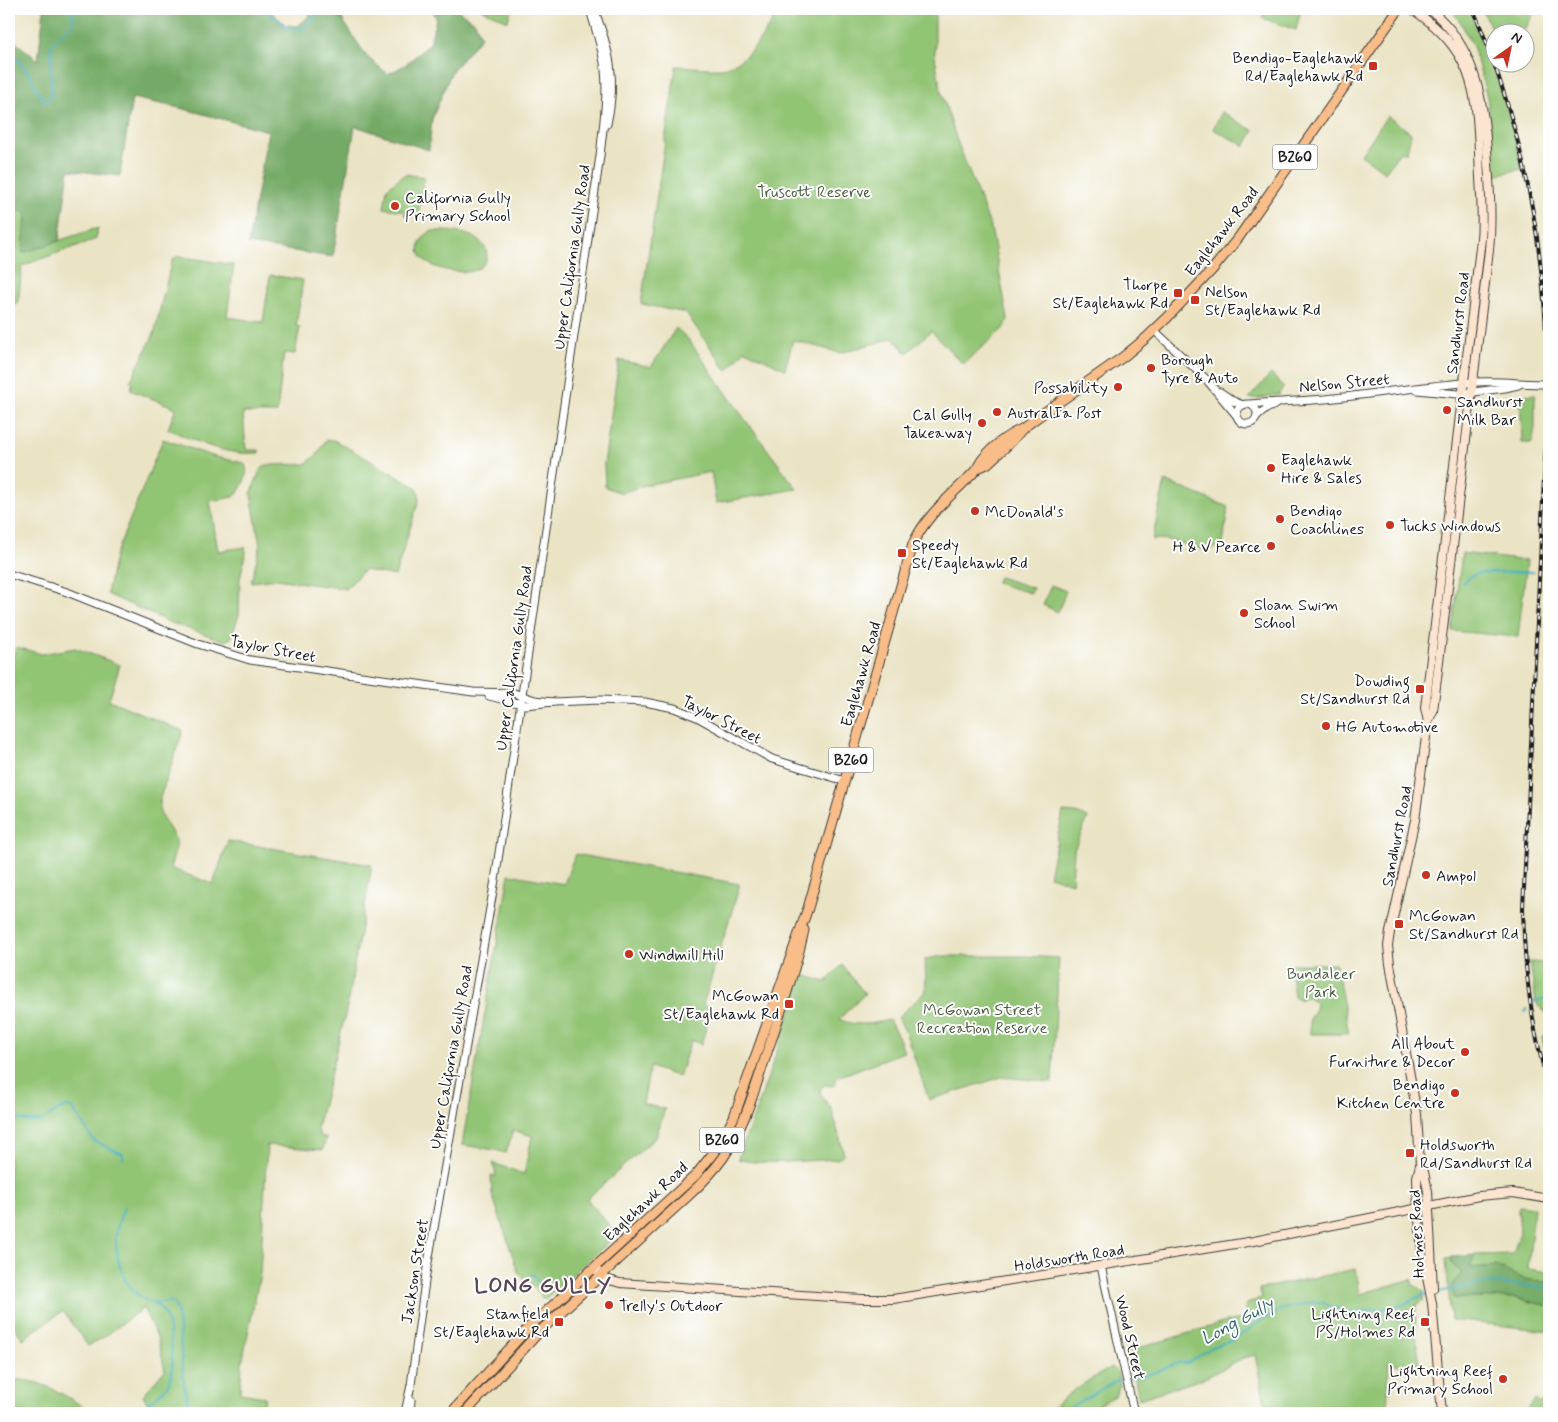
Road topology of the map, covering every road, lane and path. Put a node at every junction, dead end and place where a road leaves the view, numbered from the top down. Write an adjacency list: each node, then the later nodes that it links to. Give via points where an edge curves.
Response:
1 (590, 9): 6 (street, Upper California Gully Road, via 606,76)
2 (594, 9): 6 (street, Upper California Gully Road, via 608,49 613,76 611,104)
3 (1399, 9): 7 (main road, Eaglehawk Road / B260, via 1234,244)
4 (1412, 9): 9 (main road, Sandhurst Road, via 1439,30 1458,53 1469,78 1475,108 1481,233)
5 (1429, 9): 8 (main road, Sandhurst Road, via 1449,28 1465,52 1477,84 1484,118 1491,228)
6 (600, 156): 23 (street, Upper California Gully Road)
7 (1155, 331): 12 (street); 26 (main road, Eaglehawk Road / B260, via 1022,429 987,464 977,468 921,528 913,544)
8 (1473, 382): 9 (street, Nelson Street); 10 (street, Nelson Street); 14 (main road, Sandhurst Road)
9 (1463, 384): 13 (street, Nelson Street); 15 (main road, Sandhurst Road)
10 (1524, 384): 11 (street, Nelson Street); 14 (street, Nelson Street)
11 (1549, 384)
12 (1214, 388): 17 (street); 18 (street)
13 (1412, 389): 15 (street, Nelson Street); 16 (street, Nelson Street)
14 (1472, 392): 15 (street, Nelson Street); 21 (main road, Sandhurst Road)
15 (1462, 393): 21 (main road, Sandhurst Road)
16 (1280, 402): 17 (street, Nelson Street); 19 (street, Nelson Street)
17 (1247, 405): 18 (street, via 1238,410); 19 (street, via 1257,411)
18 (1237, 416): 19 (street, via 1243,424 1254,422)
19 (1257, 417)
20 (9, 574): 22 (street, Taylor Street, via 48,585 240,658)
21 (1445, 580): 28 (main road, Sandhurst Road, via 1435,657 1433,710 1428,722 1415,820)
22 (473, 692): 23 (street, Taylor Street); 25 (street, Taylor Street)
23 (521, 696): 24 (street, Taylor Street); 25 (street, Upper California Gully Road)
24 (553, 702): 25 (street, Taylor Street); 26 (street, Taylor Street, via 629,701 674,708 697,717 772,759)
25 (520, 704): 29 (street, Upper California Gully Road, via 496,874)
26 (845, 781): 27 (main road, Eaglehawk Road / B260)
27 (799, 941): 35 (main road, Eaglehawk Road / B260, via 729,1128 718,1147 689,1182); 36 (main road, Eaglehawk Road / B260, via 784,1000 748,1108 729,1149 691,1194)
28 (1388, 954): 30 (main road, Holmes Road, via 1416,1106)
29 (445, 1162): 38 (street, Jackson Street)
30 (1420, 1165): 32 (main road, Holmes Road, via 1426,1179); 33 (main road, Holmes Road)
31 (1549, 1199): 32 (main road, Holdsworth Road, via 1498,1194)
32 (1429, 1206): 33 (main road, Holdsworth Road); 37 (main road, Holmes Road)
33 (1418, 1208): 34 (main road, Holdsworth Road, via 1254,1241); 37 (main road, Holmes Road, via 1422,1252)
34 (1101, 1266): 36 (main road, Holdsworth Road, via 884,1300 620,1283); 45 (street, Wood Street)
35 (594, 1268): 36 (main road); 42 (main road, Eaglehawk Road / B260, via 523,1334)
36 (601, 1276): 39 (main road, Eaglehawk Road / B260, via 529,1342)
37 (1431, 1294): 46 (main road, Holmes Road)
38 (411, 1385): 40 (street, Jackson Street); 41 (street, Jackson Street)
39 (477, 1401): 43 (main road, via 470,1400); 44 (main road, Eaglehawk Road / B260)
40 (405, 1413)
41 (410, 1413)
42 (451, 1413)
43 (455, 1413)
44 (465, 1413)
45 (1134, 1413)
46 (1442, 1413)

